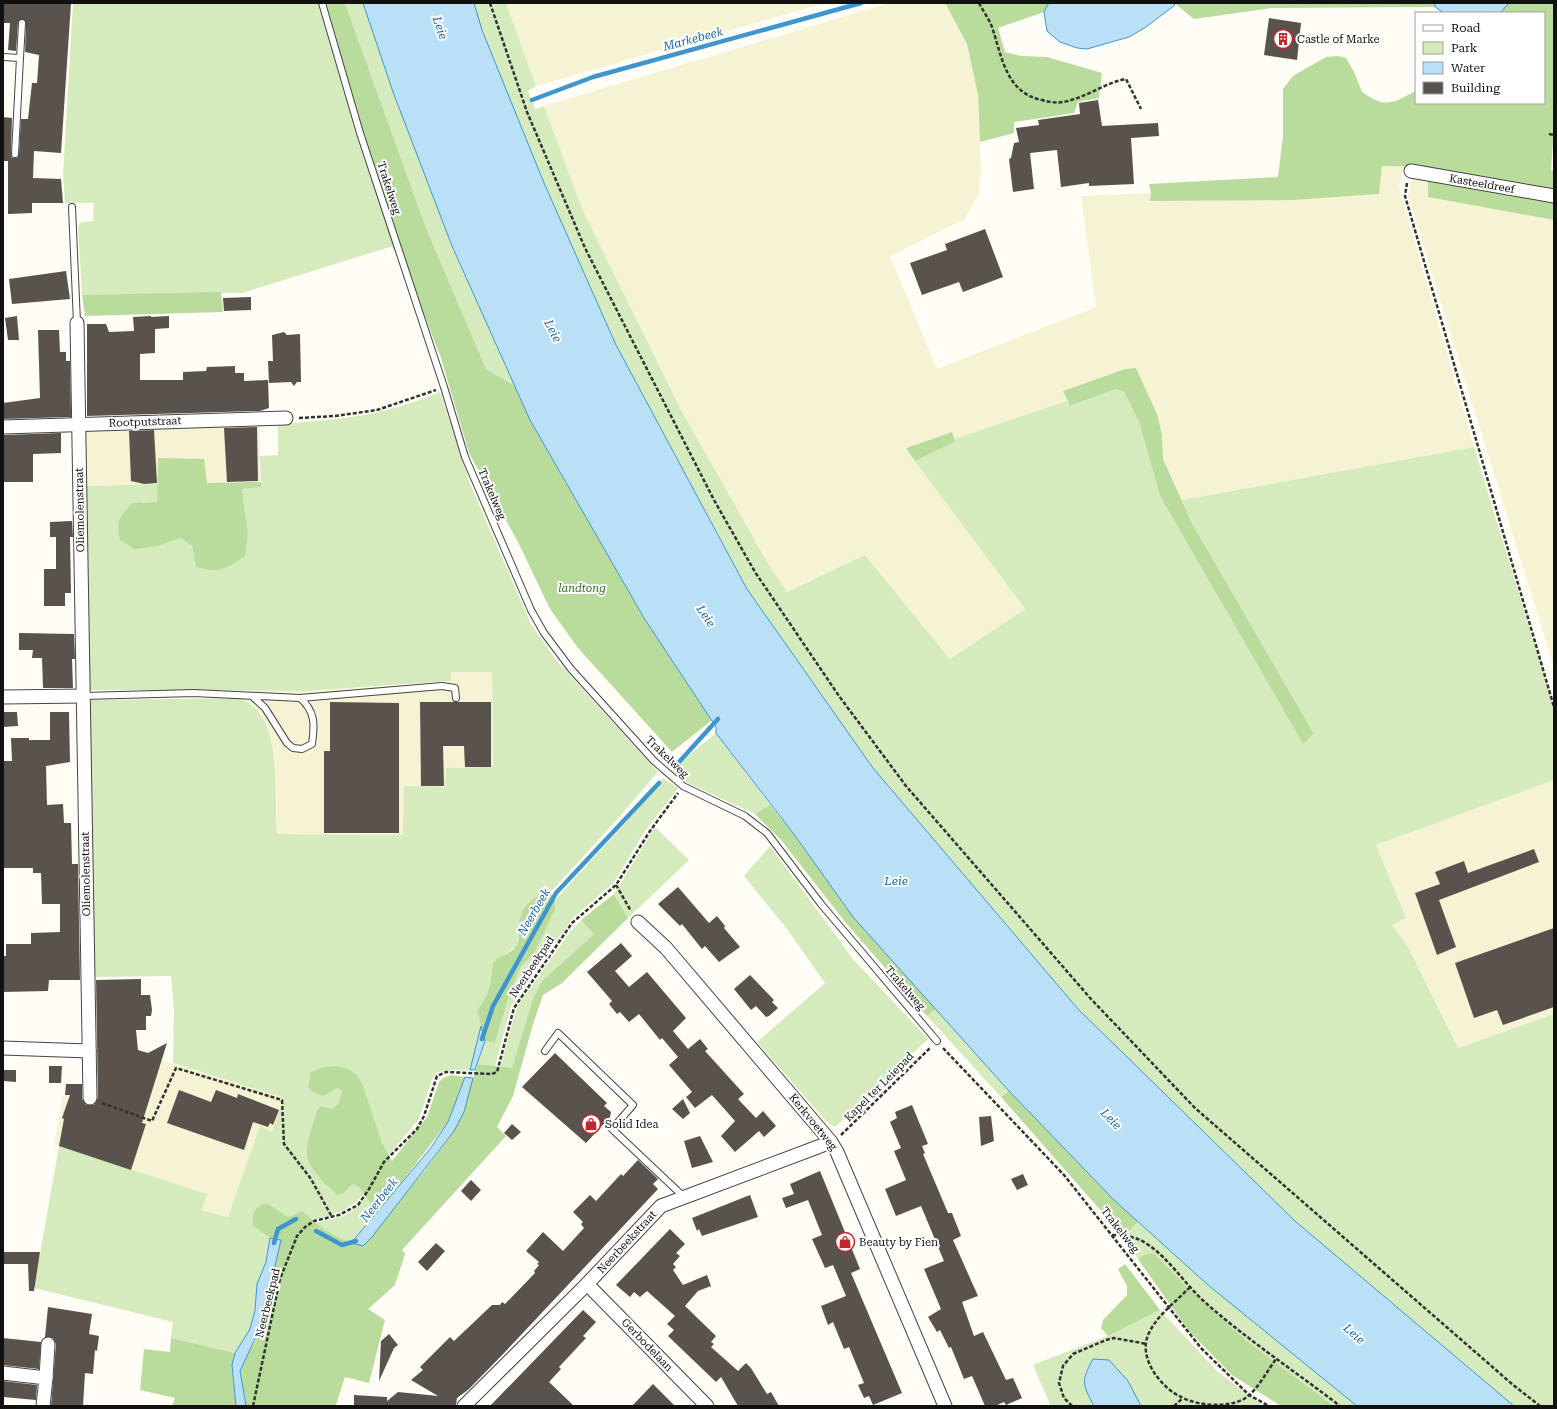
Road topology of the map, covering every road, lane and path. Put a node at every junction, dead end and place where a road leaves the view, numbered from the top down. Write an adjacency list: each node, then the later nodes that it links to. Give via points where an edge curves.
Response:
1 (322, 3): 15 (lane, Trakelweg, via 360,133)
2 (490, 3): 57 (path, via 527,112 585,248 714,500 755,572 839,696 906,786 1091,999 1195,1108)
3 (979, 3): 7 (path, via 991,25 1007,74 1023,92 1037,99 1064,102 1126,79)
4 (22, 23): 6 (lane)
5 (3, 56): 6 (lane)
6 (20, 58): 10 (lane)
7 (1141, 108)
8 (1549, 134): 9 (path)
9 (1554, 134)
10 (15, 154)
11 (1411, 171): 12 (street, Kasteeldreef); 24 (path, via 1405,196)
12 (1554, 196)
13 (72, 207): 14 (lane)
14 (77, 324): 17 (street, Oliemolenstraat)
15 (444, 387): 16 (path, via 377,410 335,416); 25 (lane, Trakelweg, via 465,457 531,610 544,633 571,669 654,761)
16 (286, 418): 17 (street, Rootputstraat)
17 (79, 424): 18 (street, Rootputstraat); 19 (street, Oliemolenstraat)
18 (3, 427)
19 (83, 696): 20 (lane, via 194,693); 21 (street); 30 (street, Oliemolenstraat)
20 (252, 696): 22 (lane); 22 (lane, via 265,708 287,743 293,748 302,749 312,744 314,716 308,705)
21 (3, 697)
22 (300, 698): 23 (lane, via 442,686 455,688)
23 (456, 698)
24 (1554, 707)
25 (683, 786): 26 (path, Neerbeekpad, via 650,831); 28 (lane, Trakelweg, via 745,816 766,833 821,904)
26 (616, 886): 27 (path); 35 (path, Neerbeekpad, via 572,924 514,1008 497,1072 446,1072 437,1076 417,1129 384,1162 358,1206)
27 (638, 922): 33 (street, Kerkvoetweg, via 666,948)
28 (937, 1041): 33 (path, Kapel ter Leiepad, via 837,1140); 36 (path, Trakelweg, via 1064,1175)
29 (3, 1048): 30 (street)
30 (89, 1051): 32 (street, Oliemolenstraat)
31 (545, 1051): 34 (lane, via 558,1033 633,1105 612,1129)
32 (90, 1098): 35 (path, via 152,1121 176,1068 282,1100 284,1144 311,1180)
33 (831, 1142): 34 (street, Neerbeekstraat); 52 (street, Kerkvoetweg)
34 (684, 1197): 37 (street, Neerbeekstraat, via 661,1206)
35 (332, 1217): 49 (path, Neerbeekpad, via 314,1221 297,1236 280,1279)
36 (1112, 1235): 38 (path, via 1134,1236 1147,1244); 39 (path, Trakelweg)
37 (587, 1284): 50 (street, Neerbeekstraat); 51 (street, Gerbodelaan)
38 (1190, 1287): 39 (path); 42 (path)
39 (1169, 1308): 41 (path, via 1152,1327); 45 (path, Trakelweg, via 1201,1348)
40 (48, 1344): 44 (street)
41 (1147, 1344): 46 (path, via 1146,1357 1151,1367 1172,1392); 53 (path, via 1114,1338 1073,1354 1063,1366 1059,1383 1064,1398)
42 (1276, 1359): 45 (path); 56 (path)
43 (3, 1373): 44 (street)
44 (46, 1378): 48 (street)
45 (1249, 1395): 47 (path); 55 (path, Trakelweg)
46 (1183, 1398): 47 (path); 54 (path)
47 (1227, 1405)
48 (43, 1406)
49 (253, 1406)
50 (464, 1406)
51 (707, 1406)
52 (945, 1406)
53 (1072, 1406)
54 (1174, 1406)
55 (1269, 1406)
56 (1340, 1406)
57 (1540, 1406)

